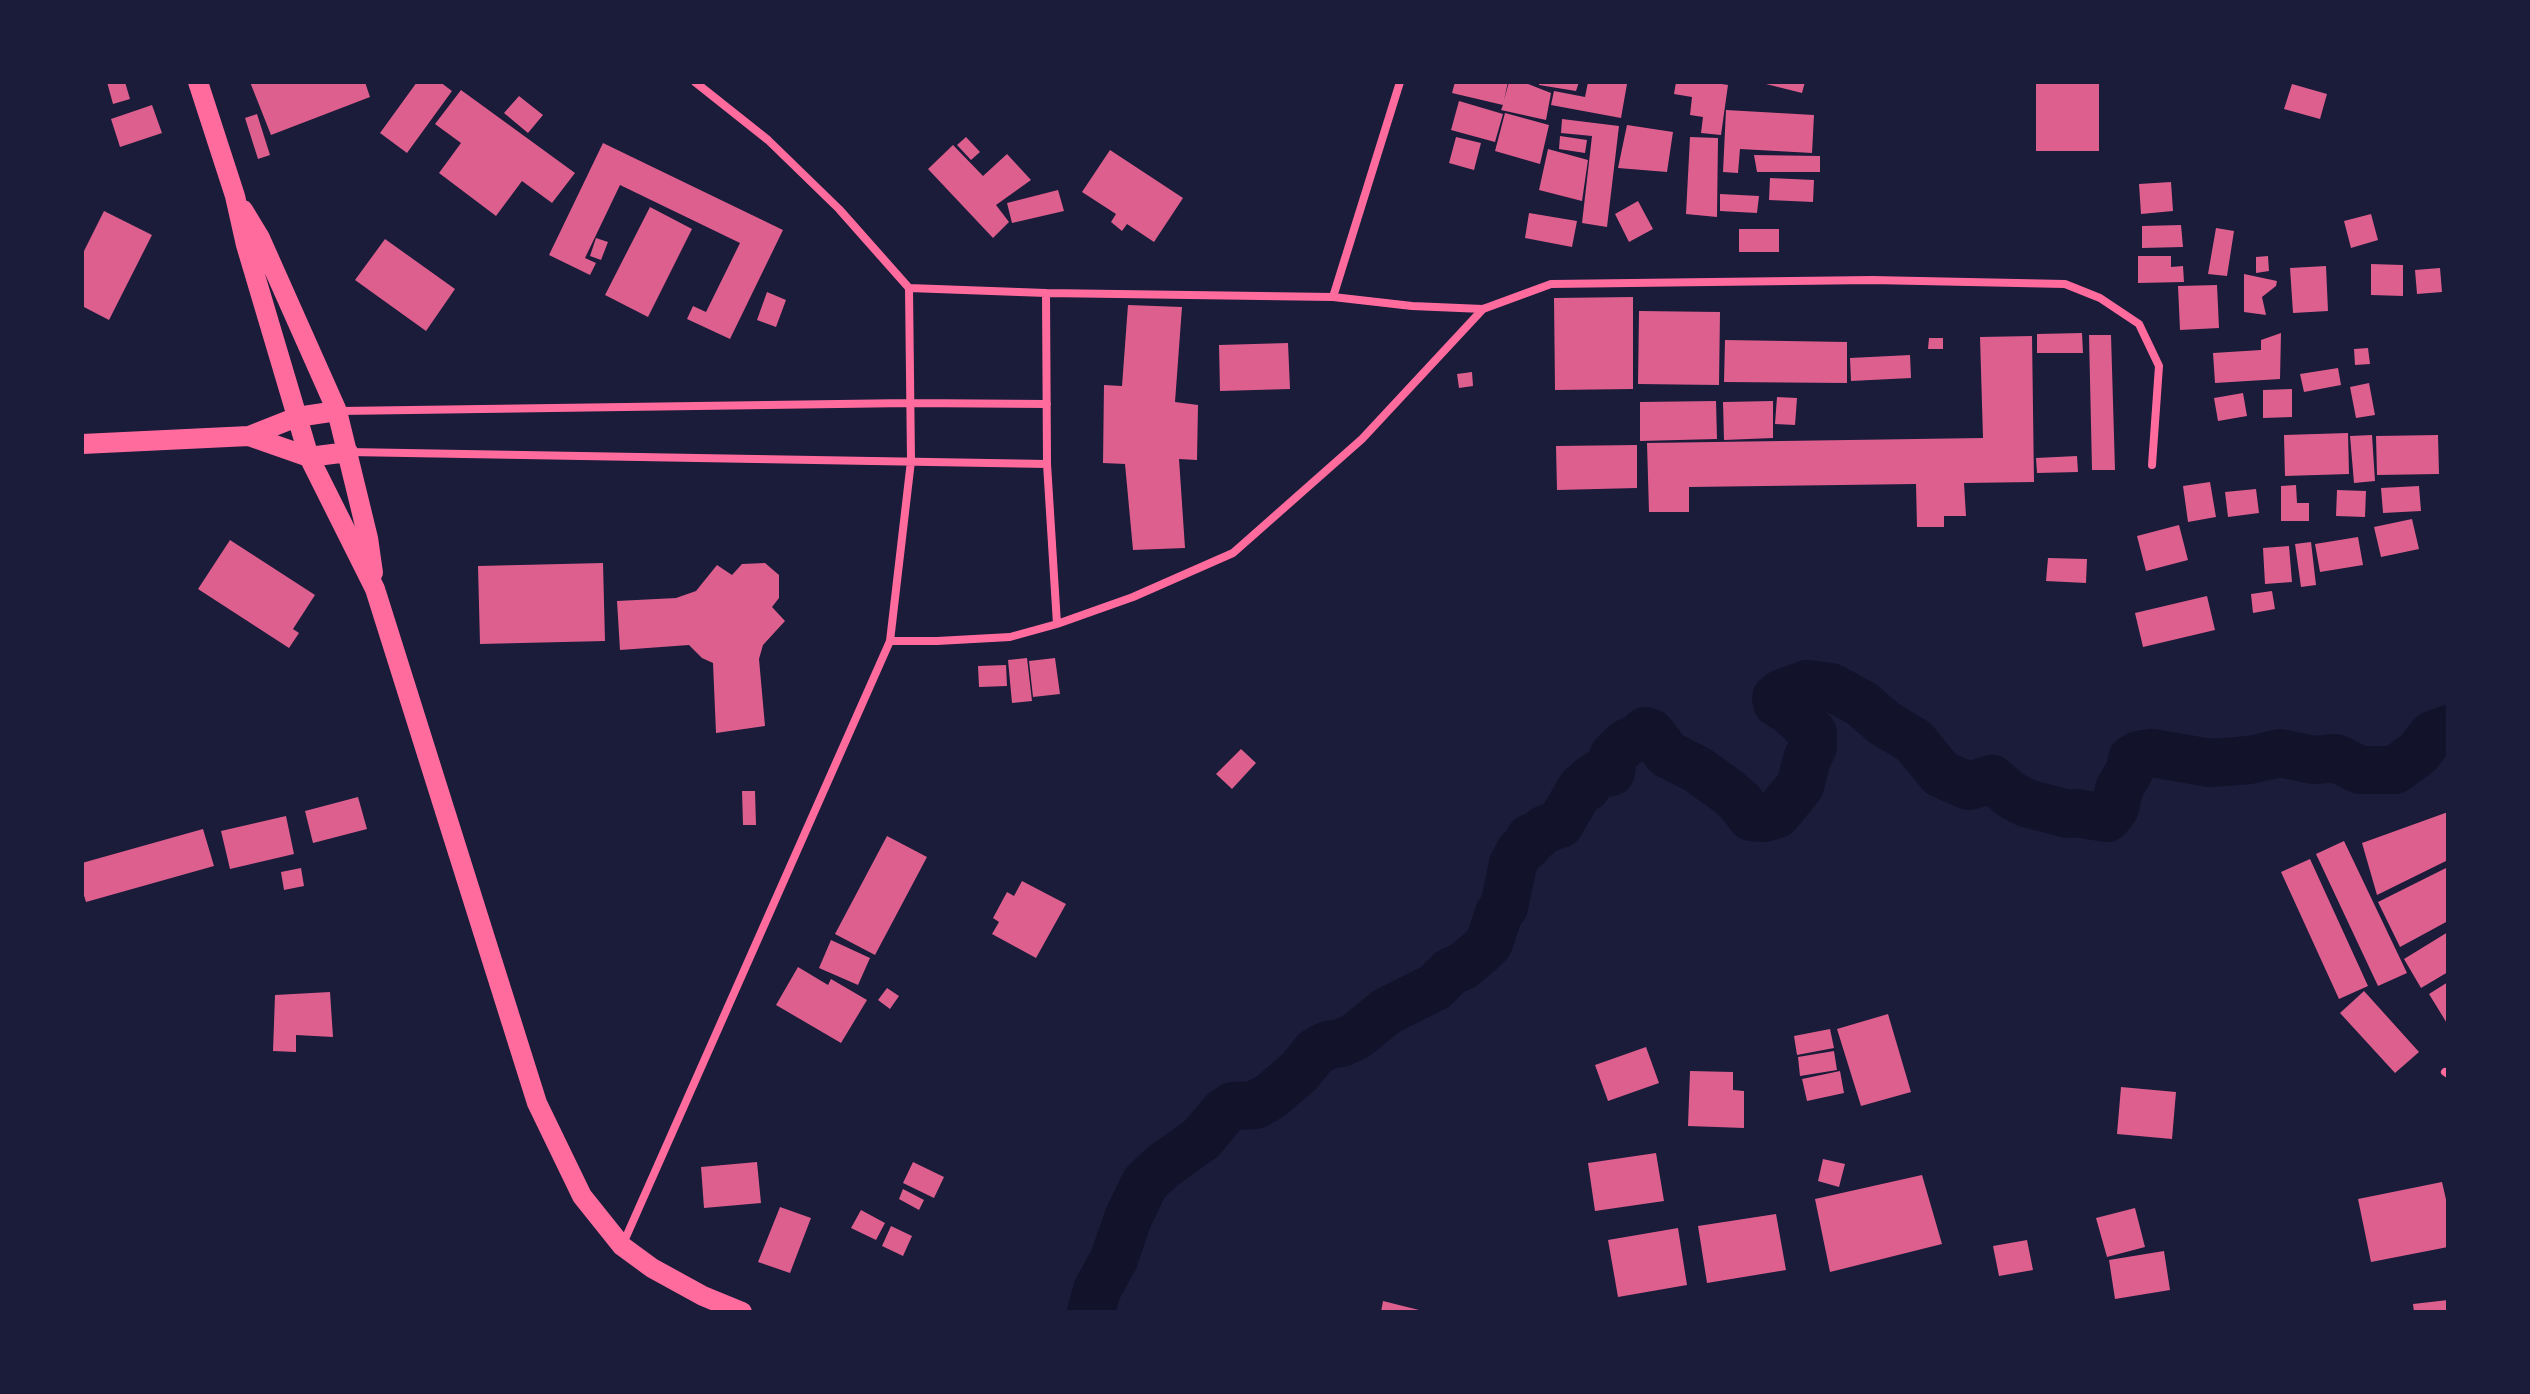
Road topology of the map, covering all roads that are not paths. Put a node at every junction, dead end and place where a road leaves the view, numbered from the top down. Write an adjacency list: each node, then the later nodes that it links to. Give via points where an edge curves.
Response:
1 (198, 82): 4 (main road)
2 (695, 82): 5 (street, via 768,140)
3 (1400, 82): 7 (street)
4 (235, 196): 11 (main road, via 260,238); 12 (main road)
5 (909, 288): 6 (street); 9 (street)
6 (1046, 293): 7 (street); 10 (street)
7 (1333, 297): 8 (street)
8 (1483, 309): 19 (street, via 1551,284 2065,284 2100,298 2139,324 2159,366); 21 (street, via 1362,439 1233,553)
9 (909, 403): 10 (street); 11 (street); 17 (street)
10 (1047, 404): 18 (street)
11 (337, 411): 12 (main road); 15 (main road)
12 (297, 417): 13 (main road); 16 (main road)
13 (249, 436): 14 (main road); 16 (main road)
14 (82, 444)
15 (348, 452): 16 (main road); 17 (street); 20 (main road)
16 (309, 457): 20 (main road)
17 (911, 461): 18 (street); 22 (street)
18 (1047, 464): 21 (street)
19 (2152, 465)
20 (375, 589): 23 (main road, via 537,1103 582,1196)
21 (1057, 624): 22 (street, via 1010,637)
22 (890, 641): 23 (street)
23 (622, 1246): 24 (main road, via 677,1282)
24 (742, 1312)

